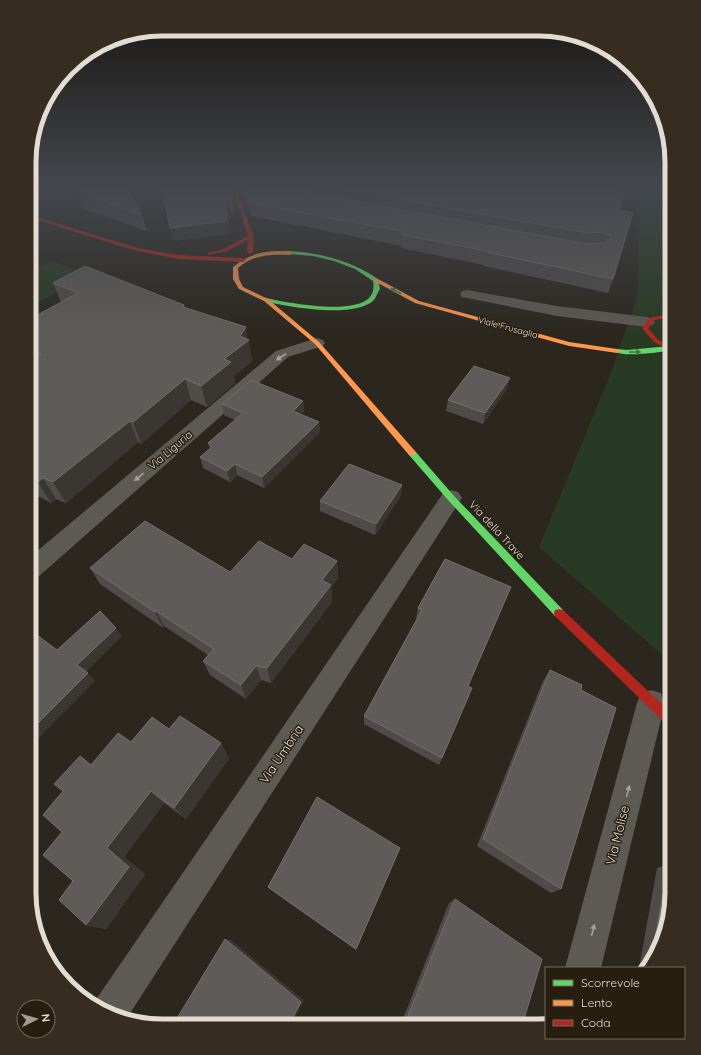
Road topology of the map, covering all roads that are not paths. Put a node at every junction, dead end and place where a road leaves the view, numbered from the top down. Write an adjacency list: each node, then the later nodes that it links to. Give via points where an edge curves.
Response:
1 (101, 237): 4 (main road)
2 (251, 237): 3 (main road); 4 (main road, via 225,250); 5 (main road)
3 (292, 253): 5 (main road, via 264,254); 9 (main road, via 352,264)
4 (178, 257): 5 (main road); 6 (main road)
5 (246, 259): 8 (main road, via 236,268)
6 (205, 268)
7 (224, 275): 8 (main road, Via della Trave)
8 (236, 280): 11 (main road, Via della Trave, via 241,288)
9 (376, 280): 12 (main road, Viale Frusaglia, one-way to 9); 15 (main road, Via della Trave, via 377,290 371,298)
10 (467, 294): 19 (street, via 516,305)
11 (266, 300): 16 (main road, Via della Trave, via 293,307); 21 (main road, Via della Trave)
12 (417, 302): 13 (main road, Viale Frusaglia); 24 (main road, Viale Frusaglia, via 569,344)
13 (398, 303)
14 (379, 304): 15 (main road)
15 (359, 305): 16 (main road, Via della Trave)
16 (342, 308): 18 (main road)
17 (665, 314): 19 (main road, via 654,317)
18 (332, 318)
19 (646, 325): 20 (main road); 23 (main road, Viale Frusaglia, via 649,335)
20 (636, 334)
21 (319, 337): 26 (main road, Via della Trave); 27 (street, Via Liguria, one-way to 27, via 282,354)
22 (621, 342): 24 (main road, Viale Frusaglia)
23 (665, 346)
24 (599, 349): 25 (main road, Viale Frusaglia, one-way to 25, via 627,352)
25 (665, 349)
26 (451, 498): 28 (main road, Via della Trave, via 559,613); 30 (street, Via Umbria)
27 (36, 563)
28 (661, 712): 29 (street, Via Molise, one-way to 28)
29 (583, 967)
30 (112, 1008)

